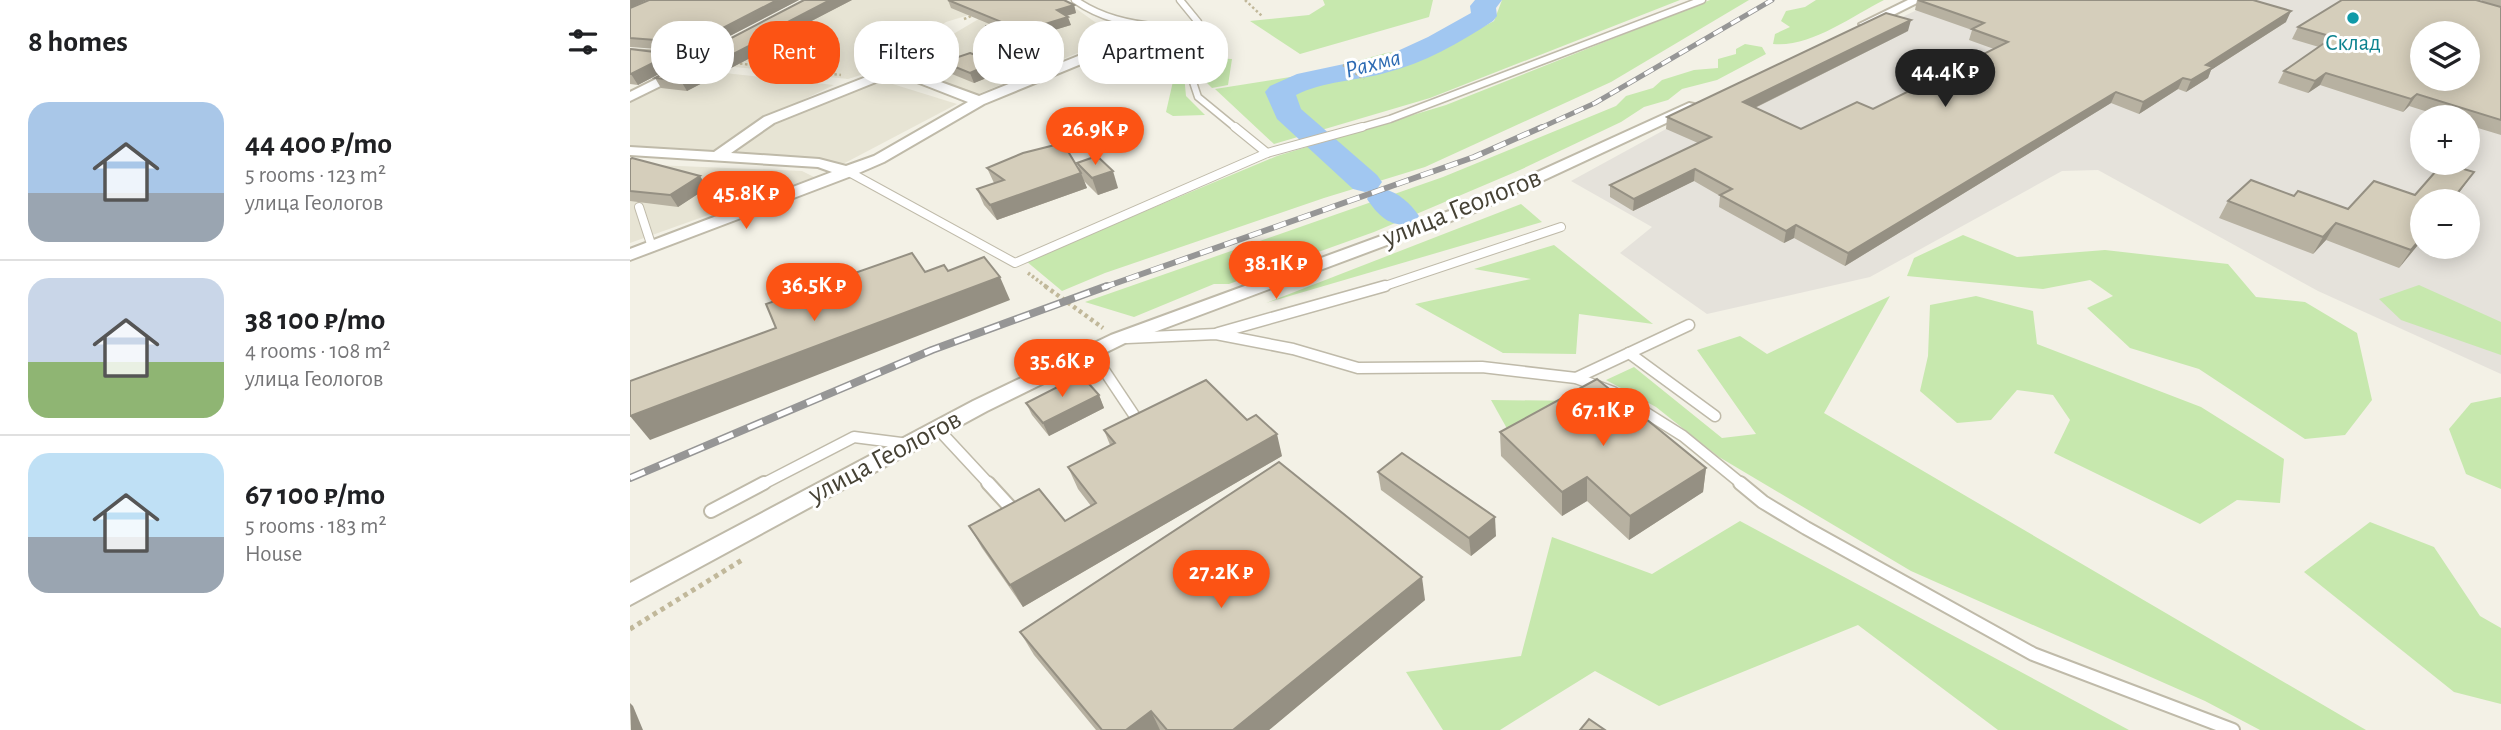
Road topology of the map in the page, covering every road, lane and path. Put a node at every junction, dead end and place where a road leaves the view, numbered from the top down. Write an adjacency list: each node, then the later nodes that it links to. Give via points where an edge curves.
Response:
1 (1075, 0): 9 (lane, via 1087,10)
2 (1181, 0): 25 (lane, via 1198,22 1202,38 1193,82 1198,97)
3 (1245, 0): 7 (path)
4 (1702, 0): 25 (lane, via 1390,119)
5 (1917, 0): 10 (street)
6 (982, 12): 8 (path)
7 (1264, 18)
8 (964, 19)
9 (1129, 21)
10 (1854, 30)
11 (630, 54): 12 (street)
12 (651, 55)
13 (734, 60): 16 (path)
14 (1078, 61): 22 (street)
15 (1343, 65): 17 (path)
16 (854, 79)
17 (1364, 79)
18 (655, 84): 21 (street)
19 (854, 84): 26 (street, via 769,120)
20 (934, 84): 22 (street)
21 (630, 97)
22 (979, 101): 27 (street)
23 (1702, 101): 35 (street, улица Геологов, via 1469,209)
24 (630, 151): 26 (street)
25 (1267, 153): 32 (lane)
26 (716, 157): 27 (street, via 819,163)
27 (849, 172): 30 (street); 32 (lane)
28 (639, 207): 30 (lane)
29 (1561, 227): 34 (lane, via 1416,277)
30 (652, 247): 31 (street)
31 (630, 255)
32 (1015, 263): 35 (path)
33 (1689, 325): 37 (lane)
34 (1216, 334): 35 (lane); 38 (lane, via 1358,368 1482,367)
35 (1118, 339): 36 (street, улица Геологов)
36 (1092, 352): 39 (lane); 41 (street, улица Геологов)
37 (1629, 353): 38 (lane); 40 (lane)
38 (1576, 378): 46 (lane, via 1613,392 1683,436 1763,502 2033,654)
39 (1134, 415)
40 (1715, 416)
41 (938, 429): 42 (street, улица Геологов); 43 (lane)
42 (910, 444): 44 (lane, via 854,437); 45 (street, улица Геологов)
43 (1010, 507)
44 (711, 511)
45 (630, 595)
46 (2233, 730)

